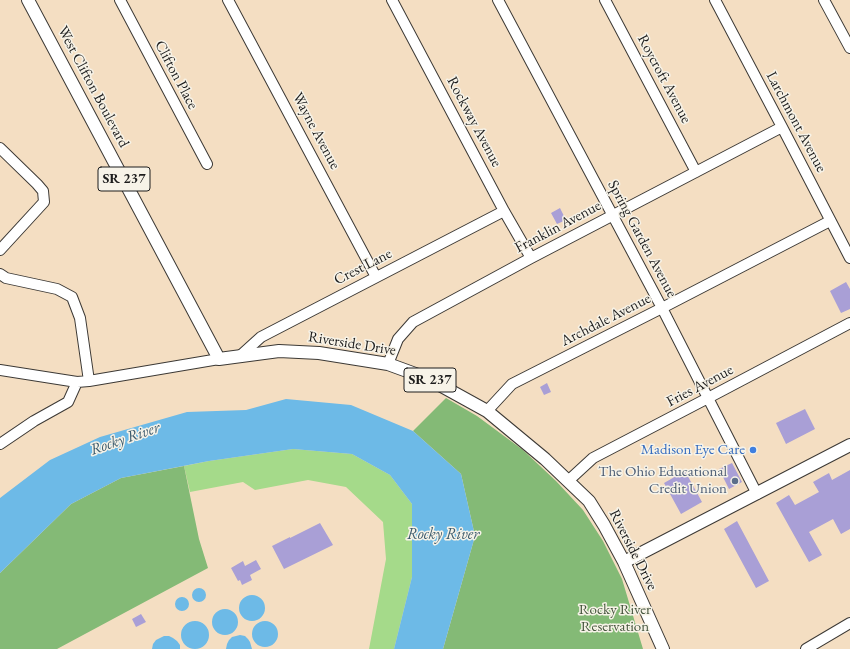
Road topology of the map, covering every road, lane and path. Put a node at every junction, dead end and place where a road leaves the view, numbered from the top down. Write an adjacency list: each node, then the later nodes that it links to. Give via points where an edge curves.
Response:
1 (28, 0): 25 (main road, West Clifton Boulevard / SR 237)
2 (120, 0): 12 (street, Clifton Place)
3 (228, 0): 21 (street, Wayne Avenue)
4 (392, 0): 14 (street, Rockway Avenue)
5 (498, 0): 15 (street, Spring Garden Avenue)
6 (605, 0): 13 (street, Roycroft Avenue)
7 (715, 0): 10 (street, Larchmont Avenue)
8 (824, 0): 9 (street)
9 (850, 48)
10 (782, 127): 13 (street, Franklin Avenue); 16 (street, Larchmont Avenue)
11 (0, 148): 17 (street, via 43,191 44,202)
12 (207, 164)
13 (696, 172): 15 (street, Franklin Avenue)
14 (504, 211): 18 (street, Rockway Avenue); 21 (street, Crest Lane)
15 (612, 215): 18 (street, Franklin Avenue); 22 (street, Spring Garden Avenue)
16 (830, 221): 19 (street, Larchmont Avenue); 22 (street, Archdale Avenue)
17 (0, 250)
18 (531, 258): 26 (street, Franklin Avenue, via 413,322 398,339)
19 (850, 258)
20 (0, 274): 28 (street, via 6,278 57,289 72,297 80,318)
21 (376, 277): 24 (street, Crest Lane, via 261,337)
22 (662, 308): 30 (street, Spring Garden Avenue); 31 (street, Archdale Avenue, via 512,384)
23 (850, 324): 30 (street, Fries Avenue)
24 (240, 356): 25 (main road, Riverside Drive / SR 237); 26 (main road, Riverside Drive / SR 237, via 278,351 319,353)
25 (220, 359): 28 (street, Riverside Drive)
26 (388, 364): 31 (main road, Riverside Drive / SR 237, via 429,379)
27 (0, 370): 29 (street, Riverside Drive)
28 (90, 381): 29 (street, Riverside Drive)
29 (77, 382): 32 (street, via 68,402)
30 (708, 398): 34 (street, Fries Avenue, via 593,458); 35 (street, Spring Garden Avenue)
31 (487, 411): 34 (main road, Riverside Drive / SR 237)
32 (0, 444)
33 (850, 445): 35 (main road)
34 (568, 481): 36 (main road, Riverside Drive / SR 237, via 589,502)
35 (757, 494): 36 (main road)
36 (624, 562): 38 (main road, Riverside Drive / SR 237)
37 (850, 623): 39 (street)
38 (663, 649)
39 (806, 649)

